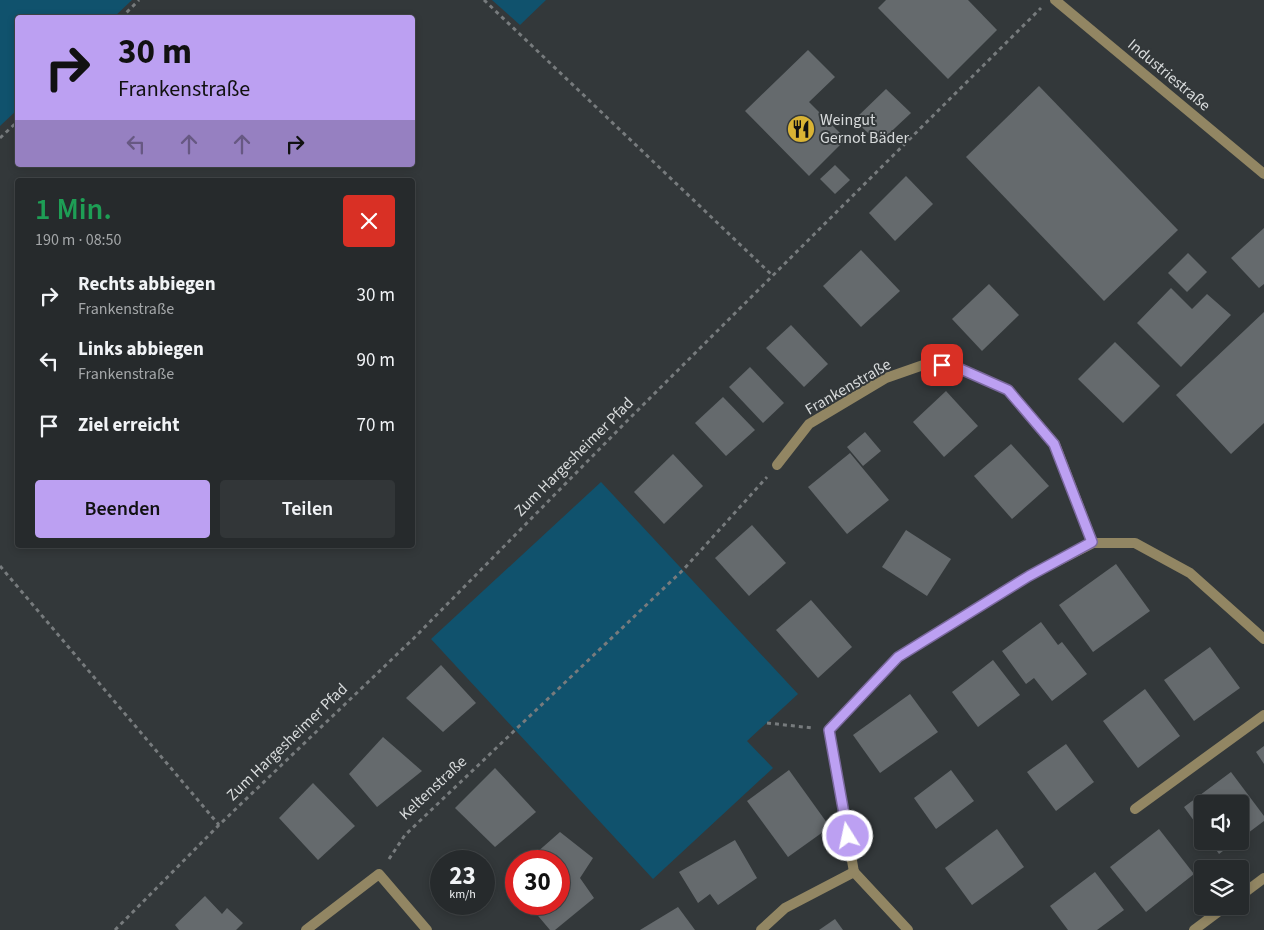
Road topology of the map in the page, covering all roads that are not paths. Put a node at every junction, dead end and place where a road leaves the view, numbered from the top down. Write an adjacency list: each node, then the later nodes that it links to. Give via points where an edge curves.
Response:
1 (1055, 0): 2 (street, Industriestraße)
2 (1264, 174)
3 (777, 465): 4 (street, Frankenstraße, via 809,424 886,378 929,363 956,367 1008,390 1054,444)
4 (1092, 542): 5 (street, via 1135,543 1190,574); 8 (street, via 1029,576 898,657 829,730)
5 (1264, 639)
6 (1264, 715): 7 (street)
7 (1135, 808)
8 (854, 872): 14 (street, via 785,908); 15 (street)
9 (1264, 878): 10 (street)
10 (1249, 889)
11 (1214, 915): 16 (street)
12 (306, 930): 13 (street, via 379,874)
13 (427, 930)
14 (761, 930)
15 (908, 930)
16 (1194, 930)

